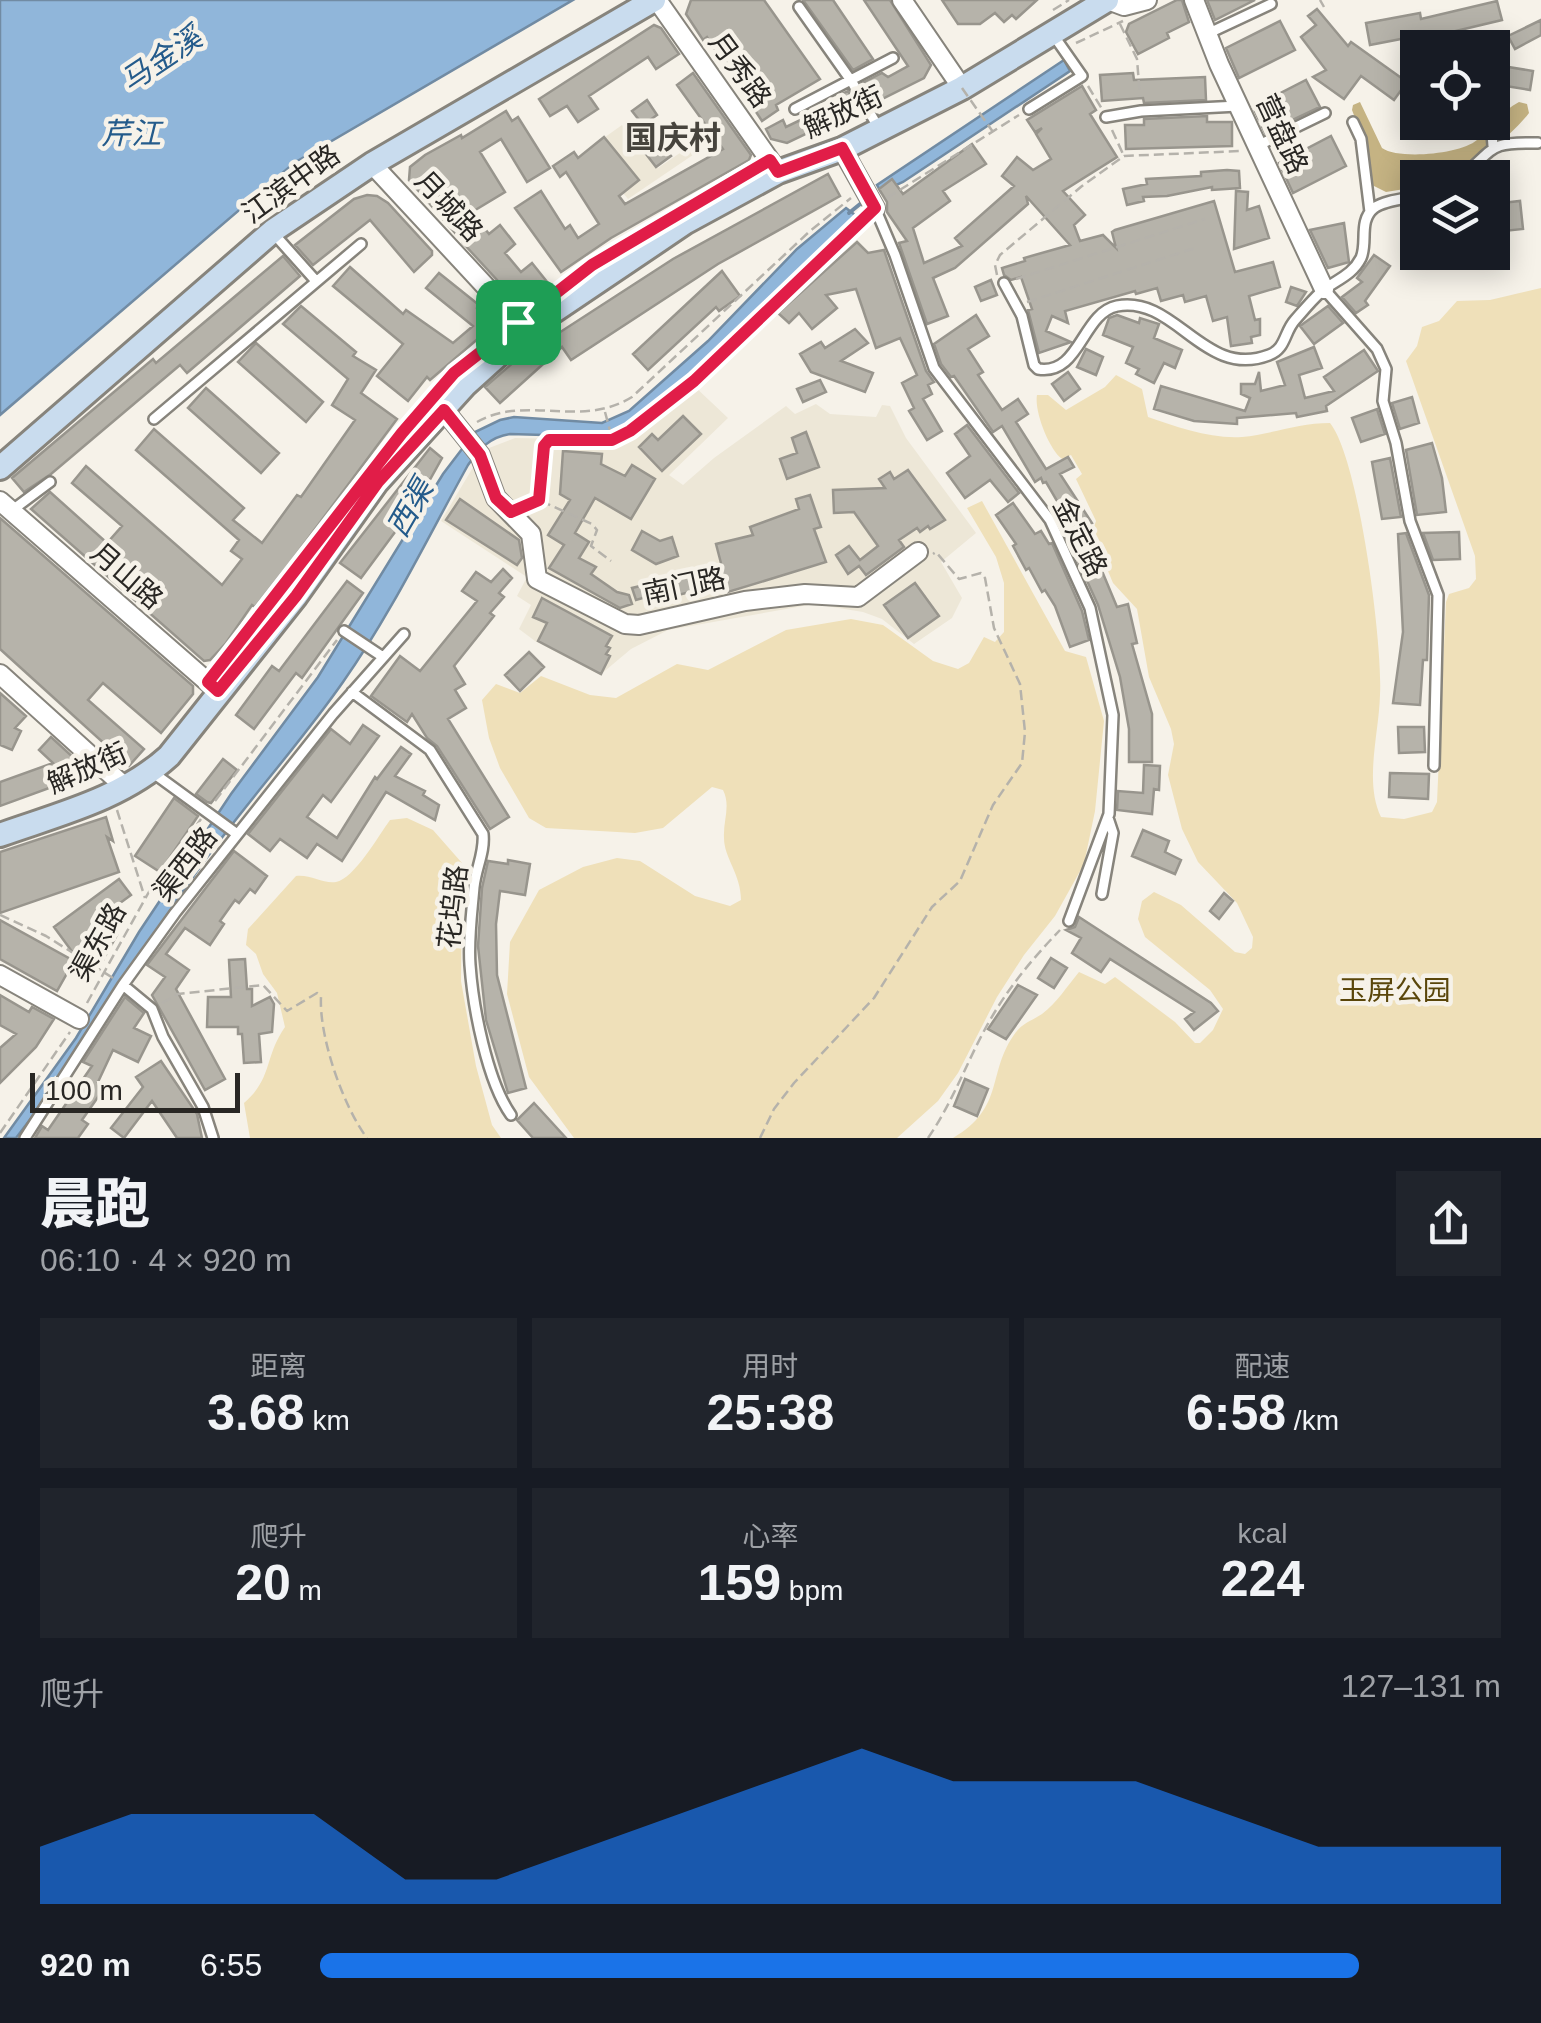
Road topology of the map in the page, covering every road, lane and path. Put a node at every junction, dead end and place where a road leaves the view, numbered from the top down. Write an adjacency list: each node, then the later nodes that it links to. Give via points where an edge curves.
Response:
1 (655, 0): 32 (street, 江滨中路); 33 (street, 月秀路)
2 (902, 0): 16 (street)
3 (1107, 0): 4 (street, 解放街, via 1124,6); 13 (street, 解放街)
4 (1146, 0)
5 (1194, 0): 12 (street, 营盘路)
6 (1320, 0): 9 (path)
7 (1271, 4): 12 (lane)
8 (799, 7): 15 (lane)
9 (1324, 8)
10 (1131, 17): 11 (path)
11 (1120, 22): 13 (path); 20 (path, via 1137,59)
12 (1208, 34): 17 (street, 营盘路)
13 (1058, 41): 16 (street, 解放街); 18 (lane, via 1082,76)
14 (893, 58): 15 (lane)
15 (852, 82): 19 (lane); 24 (lane)
16 (972, 95): 24 (street, 解放街); 25 (path, bridge)
17 (1238, 106): 20 (lane); 28 (street, 营盘路)
18 (1029, 108): 25 (path)
19 (795, 109)
20 (1140, 111): 22 (lane)
21 (1325, 113): 28 (lane)
22 (1106, 117)
23 (1353, 122): 37 (lane)
24 (879, 130): 30 (street, 解放街)
25 (992, 132): 36 (path)
26 (1493, 140): 29 (lane)
27 (1540, 141): 29 (lane)
28 (1257, 146): 43 (path, via 1124,156 1000,256 996,273); 44 (street, 营盘路)
29 (1493, 146): 31 (lane)
30 (842, 148): 33 (street, 解放街); 34 (street)
31 (1479, 160)
32 (372, 164): 39 (street, 江滨中路); 46 (street, 月城路)
33 (778, 172): 46 (street, 解放街, via 686,222)
34 (864, 187): 36 (street); 48 (path, via 632,396)
35 (1400, 200): 37 (lane)
36 (875, 208): 51 (path, via 694,381); 69 (lane, 金定路, via 934,368 1050,520 1090,608 1113,715)
37 (1370, 212): 44 (lane, via 1356,266)
38 (1205, 219): 43 (path)
39 (272, 232): 42 (lane); 52 (street, 江滨中路)
40 (361, 244): 42 (lane)
41 (1195, 248): 45 (path)
42 (316, 281): 49 (lane)
43 (1004, 283): 45 (lane)
44 (1324, 289): 45 (lane, via 1291,324 1282,347 1242,362 1223,358 1143,308 1114,306 1073,354 1058,366 1038,369); 65 (lane, via 1377,349 1386,369 1383,401 1410,520 1438,595)
45 (1016, 305)
46 (526, 330): 47 (street, 解放街)
47 (444, 410): 50 (street, 南门路); 63 (street, 解放街, via 378,482)
48 (604, 410): 50 (path, via 499,413); 51 (path)
49 (154, 418)
50 (461, 431): 56 (street, 南门路, via 480,455 496,498)
51 (612, 440): 54 (path, via 549,440)
52 (0, 468)
53 (50, 482): 55 (lane)
54 (539, 500): 56 (path); 58 (path, via 592,524 597,530 591,546)
55 (5, 506): 63 (street, 月山路)
56 (511, 512): 57 (street, 南门路, via 532,538 538,579 632,626 760,599 864,596)
57 (918, 552): 86 (path, via 925,560 936,552 959,579 981,572 985,578 994,628 1020,684 1022,763 993,805 960,881 932,908 874,998 794,1083)
58 (611, 561)
59 (344, 631): 61 (lane); 68 (path, 渠东路)
60 (404, 634): 61 (lane, 渠西路)
61 (383, 657): 64 (lane, 渠西路)
62 (0, 674): 67 (street)
63 (218, 691): 66 (street, 解放街)
64 (352, 692): 70 (lane, 渠西路); 81 (lane, 花坞路, via 430,750 483,834 470,962 498,1093)
65 (1434, 766)
66 (152, 772): 67 (street, 解放街); 68 (lane)
67 (118, 791): 71 (street, 解放街); 73 (path)
68 (206, 812): 70 (lane); 73 (path, 渠东路)
69 (1108, 818): 72 (lane, via 1112,833); 75 (lane, 金定路)
70 (237, 834): 78 (lane, 渠西路)
71 (0, 835)
72 (1102, 894)
73 (145, 899): 76 (path, 渠东路)
74 (0, 915): 76 (path)
75 (1069, 920): 87 (path, via 993,1016)
76 (102, 972): 80 (path, 渠东路)
77 (0, 975): 80 (street)
78 (122, 985): 79 (lane); 83 (lane, 渠西路)
79 (152, 1009): 84 (lane); 85 (path, via 178,994 244,985 264,985 288,1011 318,994 351,1118)
80 (79, 1019): 82 (path, 渠东路)
81 (511, 1115)
82 (0, 1133)
83 (25, 1138)
84 (213, 1138)
85 (367, 1138)
86 (760, 1138)
87 (928, 1138)

